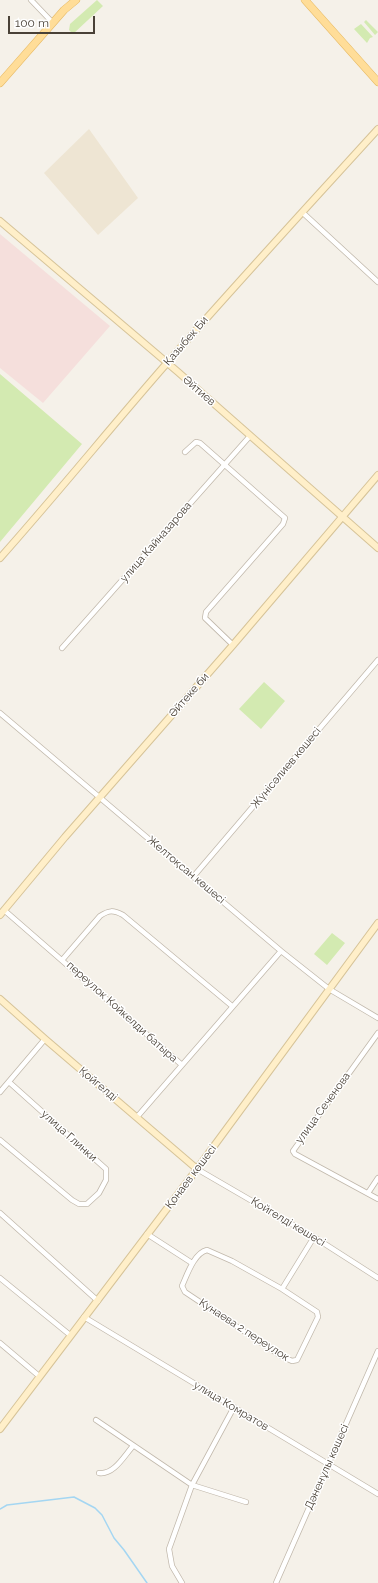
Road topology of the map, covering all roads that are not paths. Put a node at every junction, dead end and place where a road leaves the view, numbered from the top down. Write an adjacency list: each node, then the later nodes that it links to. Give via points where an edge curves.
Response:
1 (31, 0): 4 (street)
2 (76, 0): 4 (main road)
3 (305, 0): 5 (main road)
4 (53, 23): 6 (main road)
5 (378, 82)
6 (0, 83)
7 (378, 129): 8 (street, Қазыбек Би)
8 (302, 212): 10 (street); 11 (street, Қазыбек Би)
9 (0, 221): 11 (street, Әйтиев)
10 (378, 282)
11 (167, 363): 12 (street, Әйтиев); 18 (street, Қазыбек Би)
12 (250, 436): 14 (street, улица Кайназарова); 16 (street, Әйтиев)
13 (185, 452): 14 (street, via 196,442 200,443)
14 (224, 466): 19 (street, via 284,518 283,524 206,612 205,618); 20 (street, улица Кайназарова)
15 (378, 475): 16 (street, Әйтеке би)
16 (342, 517): 17 (street, Әйтиев); 19 (street, Әйтеке би)
17 (378, 548)
18 (0, 558)
19 (233, 645): 23 (street, Әйтеке би)
20 (62, 648)
21 (378, 660): 24 (street, Жүнісәлиев көшесі)
22 (0, 713): 23 (street, Желтоқсан көшесі)
23 (99, 797): 24 (street, Желтоқсан көшесі); 25 (street, Әйтеке би)
24 (193, 877): 27 (street, Желтоқсан көшесі)
25 (2, 912): 28 (street, переулок Койкелди батыра)
26 (378, 923): 29 (street, Қонаев көшесі)
27 (281, 951): 29 (street, Желтоқсан көшесі); 31 (street, переулок Койкелди батыра)
28 (62, 959): 31 (street, переулок Койкелди батыра, via 100,916 114,910); 35 (street, переулок Койкелди батыра)
29 (329, 989): 32 (street, Желтоқсан көшесі); 40 (street, Қонаев көшесі)
30 (0, 999): 34 (street, Қойгелді)
31 (232, 1006): 35 (street, переулок Койкелди батыра)
32 (378, 1018)
33 (378, 1033): 42 (street, улица Сеченова, via 293,1151 294,1154)
34 (45, 1039): 36 (street); 38 (street, Қойгелді)
35 (182, 1065): 38 (street, переулок Койкелди батыра)
36 (9, 1082): 37 (street); 39 (street, улица Глинки, via 106,1169 106,1180 99,1193 87,1204 79,1204)
37 (1, 1088)
38 (137, 1117): 40 (street, Қойгелді)
39 (0, 1140)
40 (197, 1169): 45 (street, Қонаев көшесі); 46 (street, Қойгелді көшесі)
41 (378, 1178): 42 (street)
42 (368, 1193): 43 (street, улица Сеченова)
43 (378, 1199)
44 (0, 1213): 51 (street)
45 (147, 1234): 47 (street); 51 (street, Қонаев көшесі)
46 (314, 1236): 49 (street, Қойгелді көшесі); 50 (street)
47 (192, 1263): 50 (street, Кунаева 2 переулок, via 207,1250); 50 (street, Кунаева 2 переулок, via 182,1286 185,1292 294,1362 318,1314)
48 (0, 1278): 53 (street)
49 (378, 1278)
50 (282, 1289)
51 (98, 1301): 52 (street, Қонаев көшесі)
52 (84, 1317): 53 (street, Қонаев көшесі); 57 (street, улица Комратов)
53 (70, 1336): 56 (street, Қонаев көшесі)
54 (0, 1343): 56 (street)
55 (378, 1351): 61 (street, Дәненұлы көшесі)
56 (39, 1376): 59 (street, Қонаев көшесі)
57 (234, 1407): 61 (street, улица Комратов); 63 (street)
58 (96, 1420): 60 (street)
59 (0, 1429)
60 (133, 1446): 62 (street, via 112,1470 104,1474); 63 (street)
61 (328, 1465): 64 (street, улица Комратов); 67 (street, Дәненұлы көшесі)
62 (98, 1473)
63 (192, 1485): 65 (street); 66 (street, via 169,1549 172,1566)
64 (378, 1494)
65 (246, 1502)
66 (182, 1583)
67 (276, 1583)

